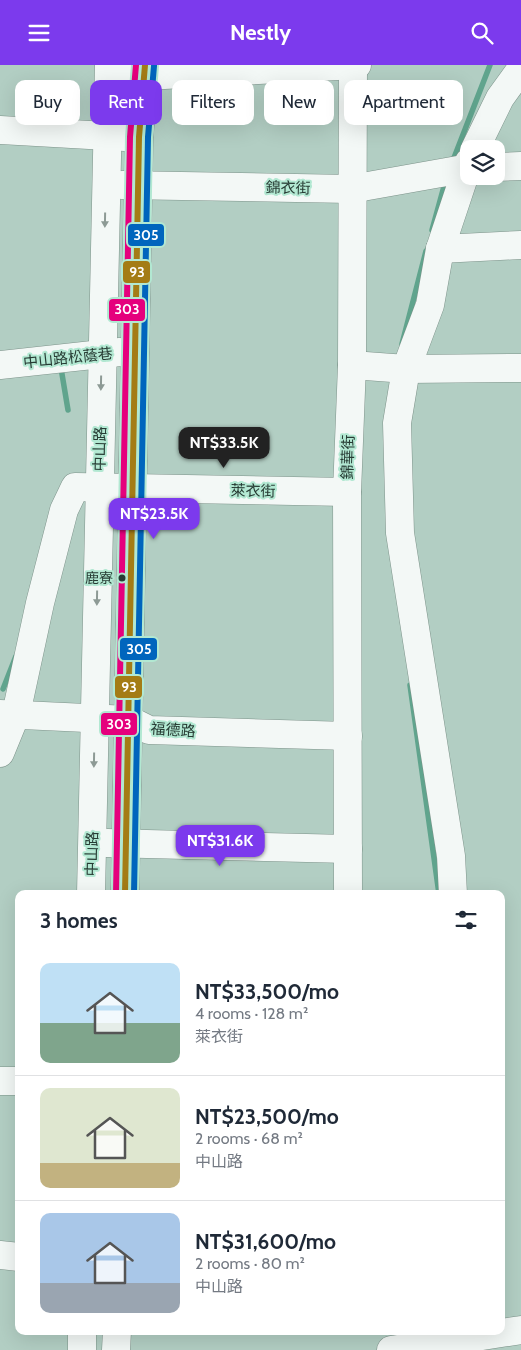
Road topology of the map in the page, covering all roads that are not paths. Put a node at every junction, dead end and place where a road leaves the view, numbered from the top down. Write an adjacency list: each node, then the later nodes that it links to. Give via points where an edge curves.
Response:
1 (353, 65): 2 (street); 4 (street); 16 (street, 錦華街)
2 (357, 65)
3 (521, 69): 9 (street, via 500,98)
4 (145, 71): 5 (street); 8 (street)
5 (108, 72): 7 (street, 中山路)
6 (0, 130): 7 (street)
7 (106, 137): 8 (street); 13 (street, 中山路)
8 (139, 137): 14 (street)
9 (480, 140)
10 (460, 164): 16 (street, 錦衣街)
11 (521, 166): 12 (street)
12 (505, 167)
13 (105, 184): 14 (street, 錦衣街); 20 (street, 中山路, one-way to 20)
14 (140, 185): 16 (street, 錦衣街); 19 (street)
15 (462, 185): 18 (street)
16 (351, 189): 22 (street, 錦華街)
17 (521, 245): 18 (street)
18 (440, 249): 24 (street, via 430,305)
19 (136, 351): 20 (street, 中山路松蔭巷); 26 (street)
20 (102, 354): 21 (street, 中山路松蔭巷); 25 (street, 中山路, one-way to 25)
21 (0, 365)
22 (352, 365): 24 (street); 27 (street, 錦華街)
23 (521, 368): 24 (street)
24 (406, 369): 39 (street, via 397,423 400,533 451,856)
25 (99, 488): 26 (street, 萊衣街); 28 (street, 萊衣街, via 74,487 64,510); 29 (street, 中山路, one-way to 29)
26 (134, 489): 27 (street, 萊衣街); 30 (street)
27 (347, 492): 31 (street, 錦華街)
28 (8, 714): 29 (street, 福德路); 32 (street)
29 (95, 720): 30 (street, 福德路); 33 (street, 中山路, one-way to 33)
30 (129, 720): 31 (street, 福德路, via 150,730); 34 (street)
31 (348, 737): 35 (street, 錦華街)
32 (0, 753)
33 (92, 843): 34 (street); 36 (street, 中山路)
34 (126, 843): 35 (street); 37 (street)
35 (348, 849): 38 (street, 錦華街)
36 (91, 890)
37 (125, 890)
38 (348, 890)
39 (453, 890)
40 (0, 1081): 41 (street)
41 (15, 1081)
42 (0, 1255): 43 (street)
43 (15, 1257)
44 (521, 1330): 45 (street)
45 (505, 1334)
46 (82, 1335): 50 (street)
47 (116, 1335): 51 (street)
48 (500, 1335): 49 (street)
49 (484, 1339): 52 (street)
50 (82, 1350)
51 (116, 1350)
52 (391, 1350)

